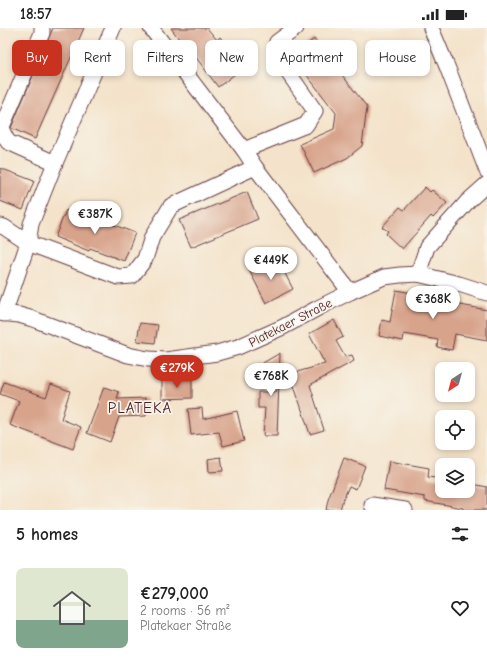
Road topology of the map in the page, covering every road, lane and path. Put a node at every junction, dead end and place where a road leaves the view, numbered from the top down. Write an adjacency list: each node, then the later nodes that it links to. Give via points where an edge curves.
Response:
1 (42, 28): 7 (street, via 1,129 8,142)
2 (113, 28): 7 (street)
3 (151, 28): 6 (street)
4 (296, 28): 6 (street, via 276,42 278,58 315,111 306,124)
5 (431, 28): 9 (street)
6 (244, 150): 8 (street)
7 (55, 163): 12 (street, via 31,224)
8 (255, 167): 12 (street, via 171,206 152,237 145,259 132,276 118,277); 14 (street)
9 (487, 171)
10 (487, 184): 13 (street, via 468,201 428,247)
11 (0, 226): 12 (street)
12 (28, 243): 16 (street)
13 (418, 274): 14 (street, Platekaer Straße, via 384,277); 15 (street, Platekaer Straße)
14 (350, 292): 16 (street, Platekaer Straße, via 238,348 166,360 128,355 33,319)
15 (487, 293)
16 (2, 313)
17 (372, 505): 18 (street)
18 (405, 510)

